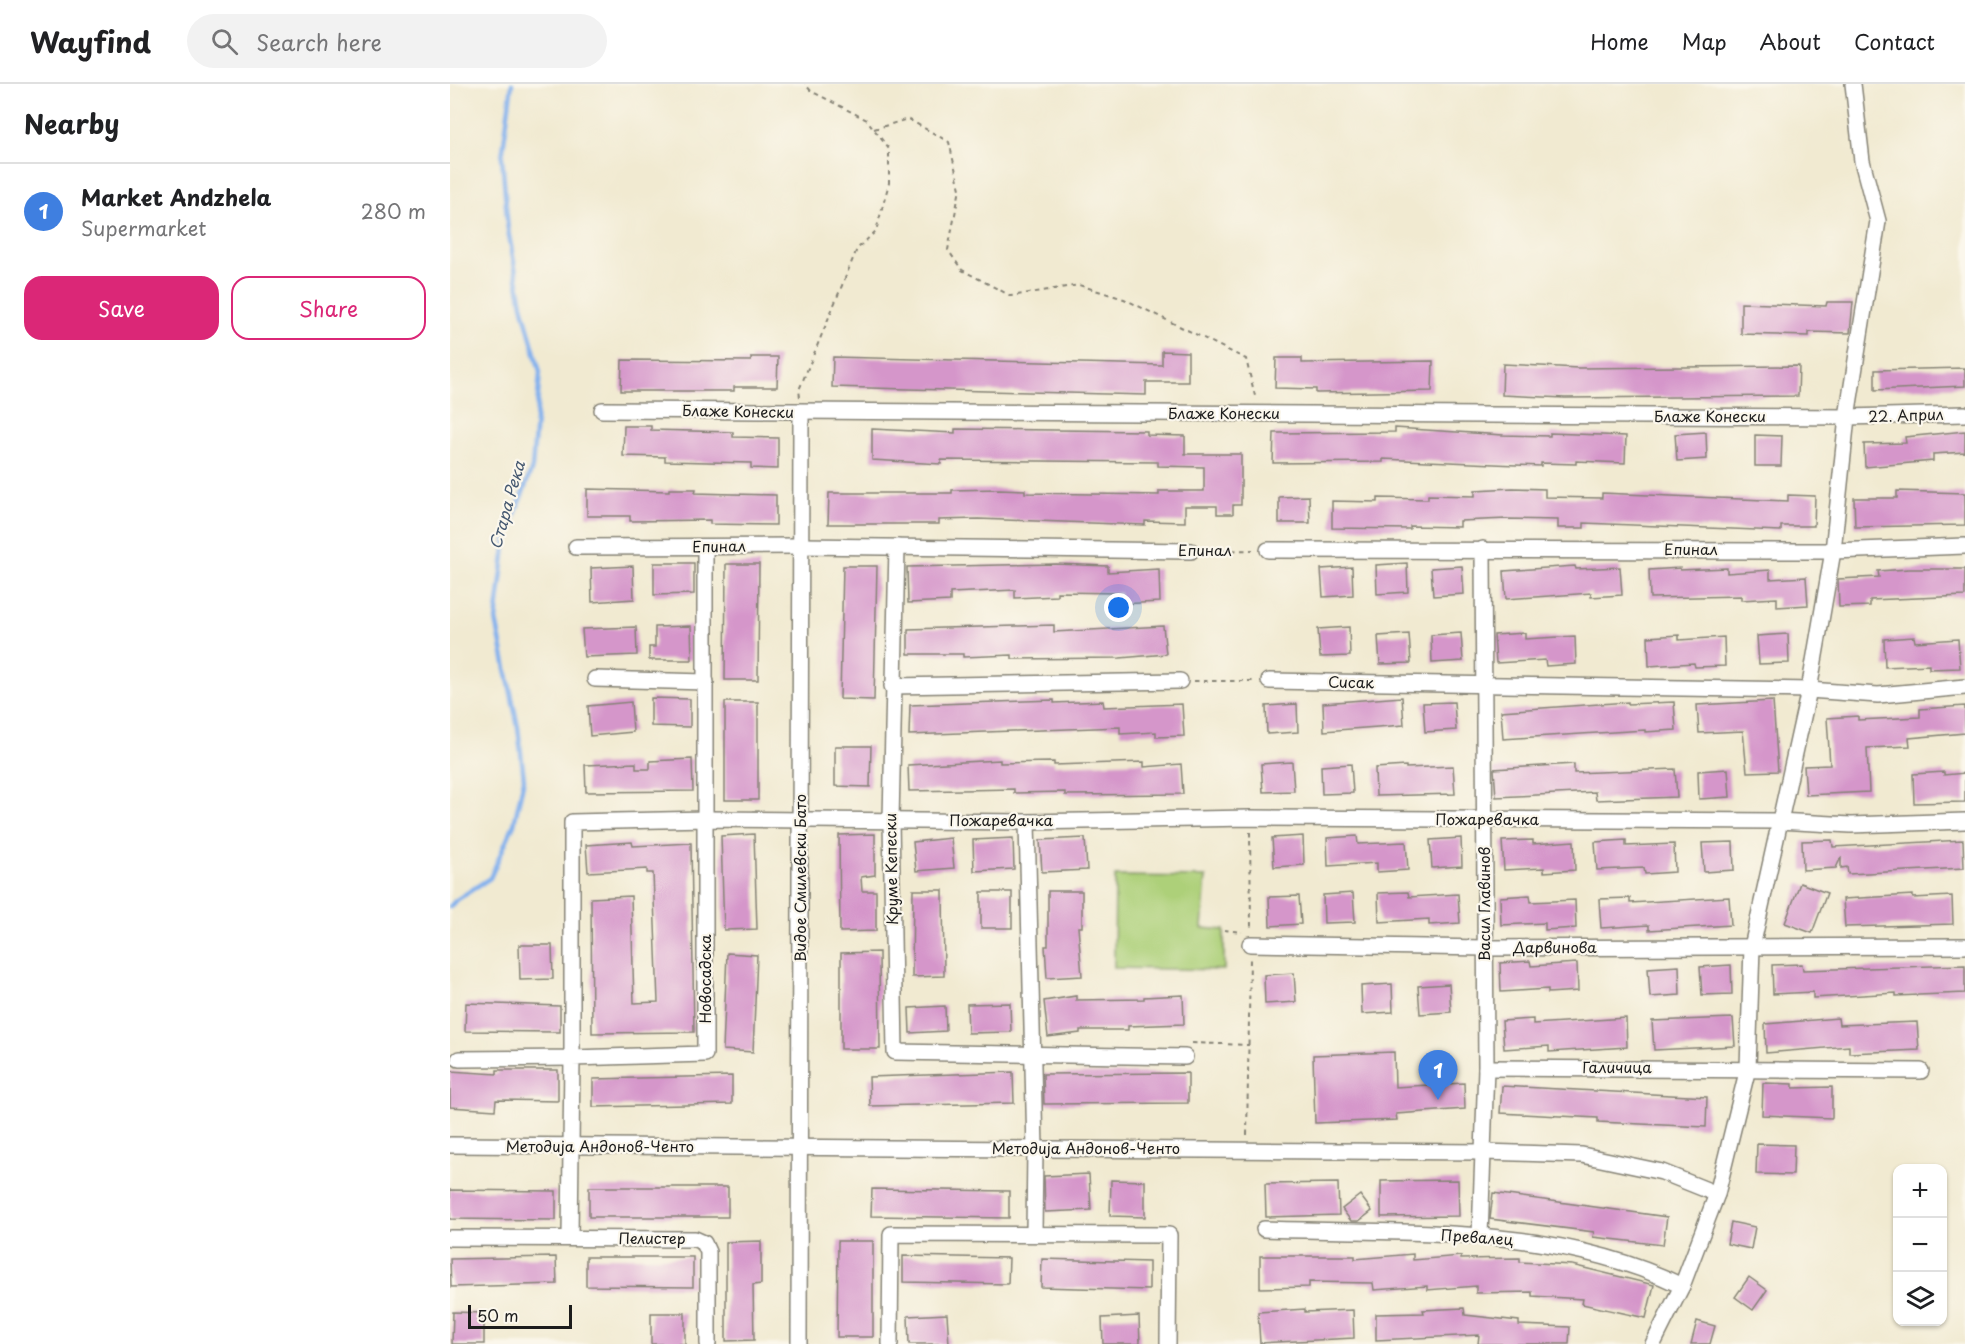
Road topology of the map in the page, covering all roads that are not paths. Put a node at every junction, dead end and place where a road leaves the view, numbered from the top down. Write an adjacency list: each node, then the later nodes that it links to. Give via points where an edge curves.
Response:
1 (1853, 84): 5 (street, via 1862,160 1878,221)
2 (602, 410): 3 (street, Блаже Конески)
3 (801, 412): 5 (street, Блаже Конески); 6 (street, Видое Смилевски Бато)
4 (1965, 414): 5 (street, 22. Април)
5 (1847, 417): 14 (street)
6 (802, 546): 9 (street, Епинал); 10 (street, Епинал); 24 (street, Видое Смилевски Бато)
7 (1965, 546): 14 (street, Епинал)
8 (576, 547): 9 (street, Епинал)
9 (705, 547): 18 (street, Новосадска)
10 (897, 547): 13 (street, Епинал); 20 (street, Круме Кепески)
11 (1483, 549): 12 (street, Епинал); 14 (street, Епинал); 19 (street, Васил Главинов)
12 (1268, 550)
13 (1191, 551)
14 (1833, 551): 22 (street)
15 (595, 679): 18 (street)
16 (1180, 681): 20 (street)
17 (1269, 681): 19 (street, Сисак)
18 (706, 682): 23 (street, Новосадска)
19 (1484, 685): 22 (street, Сисак); 26 (street, Васил Главинов)
20 (892, 686): 25 (street, Круме Кепески)
21 (1965, 687): 22 (street, Сисак, via 1878,695)
22 (1809, 690): 27 (street)
23 (706, 819): 24 (street, Пожаревачка); 36 (street, Новосадска, via 705,1054); 36 (street, Пожаревачка, via 572,822)
24 (801, 820): 25 (street, Пожаревачка); 43 (street, Видое Смилевски Бато)
25 (891, 820): 29 (street, Пожаревачка); 34 (street, Круме Кепески, via 895,1052)
26 (1485, 820): 27 (street, Пожаревачка); 29 (street, Пожаревачка, via 1250,818); 33 (street, Васил Главинов)
27 (1778, 821): 28 (street, Пожаревачка, via 1851,825); 31 (street)
28 (1965, 821)
29 (1027, 822): 34 (street)
30 (1250, 944): 33 (street, Дарвинова)
31 (1752, 946): 32 (street, Дарвинова); 33 (street, Дарвинова); 39 (street)
32 (1965, 946)
33 (1485, 948): 38 (street, Васил Главинов)
34 (1033, 1054): 35 (street, Круме Кепески); 44 (street)
35 (1185, 1057)
36 (572, 1058): 37 (street); 42 (street)
37 (459, 1059)
38 (1486, 1068): 39 (street, Галичица); 45 (street, Васил Главинов)
39 (1748, 1068): 40 (street, Галичица); 46 (street)
40 (1921, 1071)
41 (450, 1146): 42 (street, Методија Андонов-Ченто)
42 (572, 1146): 43 (street, Методија Андонов-Ченто); 51 (street)
43 (799, 1148): 44 (street, Методија Андонов-Ченто); 54 (street, Видое Смилевски Бато)
44 (1035, 1149): 45 (street, Методија Андонов-Ченто); 48 (street)
45 (1483, 1152): 46 (street, Методија Андонов-Ченто, via 1582,1155 1662,1172); 49 (street, Васил Главинов)
46 (1717, 1194): 52 (street)
47 (1264, 1229): 49 (street, Превалец)
48 (1034, 1234): 55 (street, via 891,1234); 56 (street, via 1169,1235)
49 (1480, 1236): 52 (street, Превалец, via 1601,1254)
50 (450, 1238): 51 (street, Пелистер)
51 (570, 1238): 53 (street, Пелистер, via 695,1239 704,1243 708,1251)
52 (1682, 1286): 57 (street)
53 (708, 1344)
54 (799, 1344)
55 (890, 1344)
56 (1168, 1344)
57 (1653, 1344)

